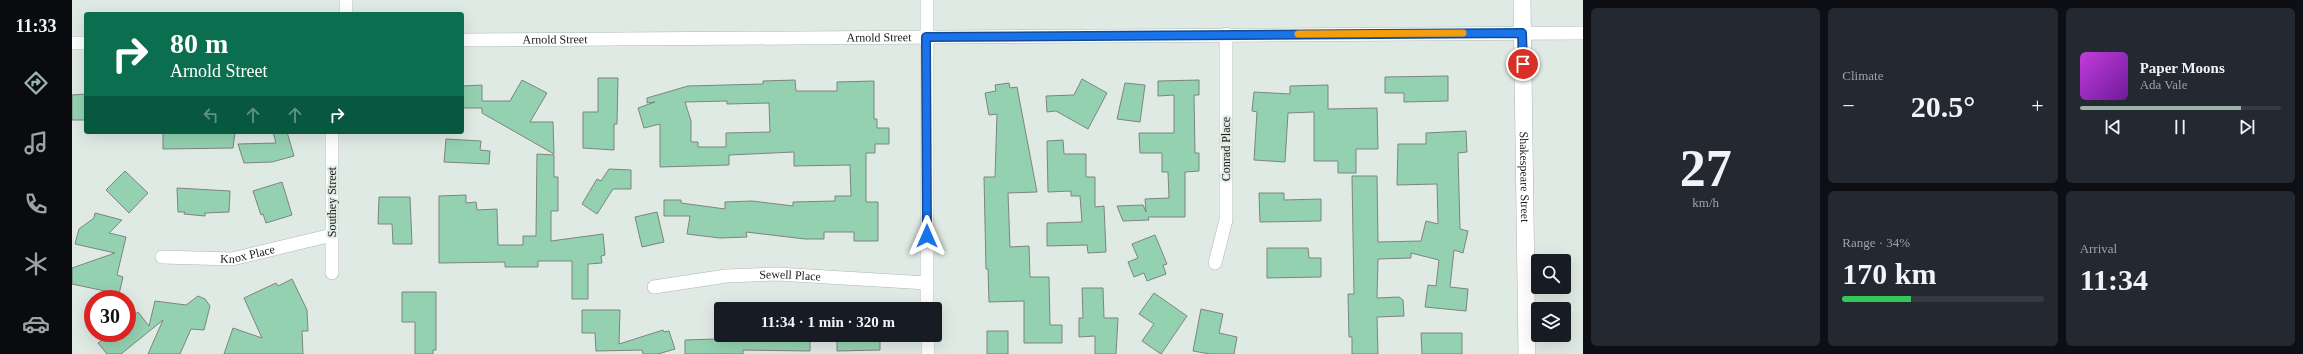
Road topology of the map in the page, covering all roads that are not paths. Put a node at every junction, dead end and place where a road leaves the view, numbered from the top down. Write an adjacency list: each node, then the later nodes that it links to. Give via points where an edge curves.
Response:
1 (346, 0): 4 (street)
2 (927, 0): 8 (street)
3 (1522, 0): 5 (street, Shakespeare Street)
4 (346, 12)
5 (1522, 33): 6 (street, Arnold Street); 7 (street, Arnold Street); 22 (street, Shakespeare Street)
6 (1583, 33)
7 (1226, 34): 8 (street, Arnold Street); 15 (street, Conrad Place, via 1226,220)
8 (926, 37): 9 (street, Arnold Street); 17 (street)
9 (464, 40)
10 (84, 42): 11 (street)
11 (72, 43)
12 (332, 134): 13 (street, Southey Street)
13 (332, 235): 14 (street, Knox Place, via 232,259); 16 (street, Southey Street)
14 (162, 258)
15 (1215, 263)
16 (332, 273)
17 (927, 283): 18 (street, Sewell Place, via 777,274 726,276); 19 (street)
18 (654, 287)
19 (927, 302)
20 (928, 342): 21 (street)
21 (928, 354)
22 (1526, 354)

